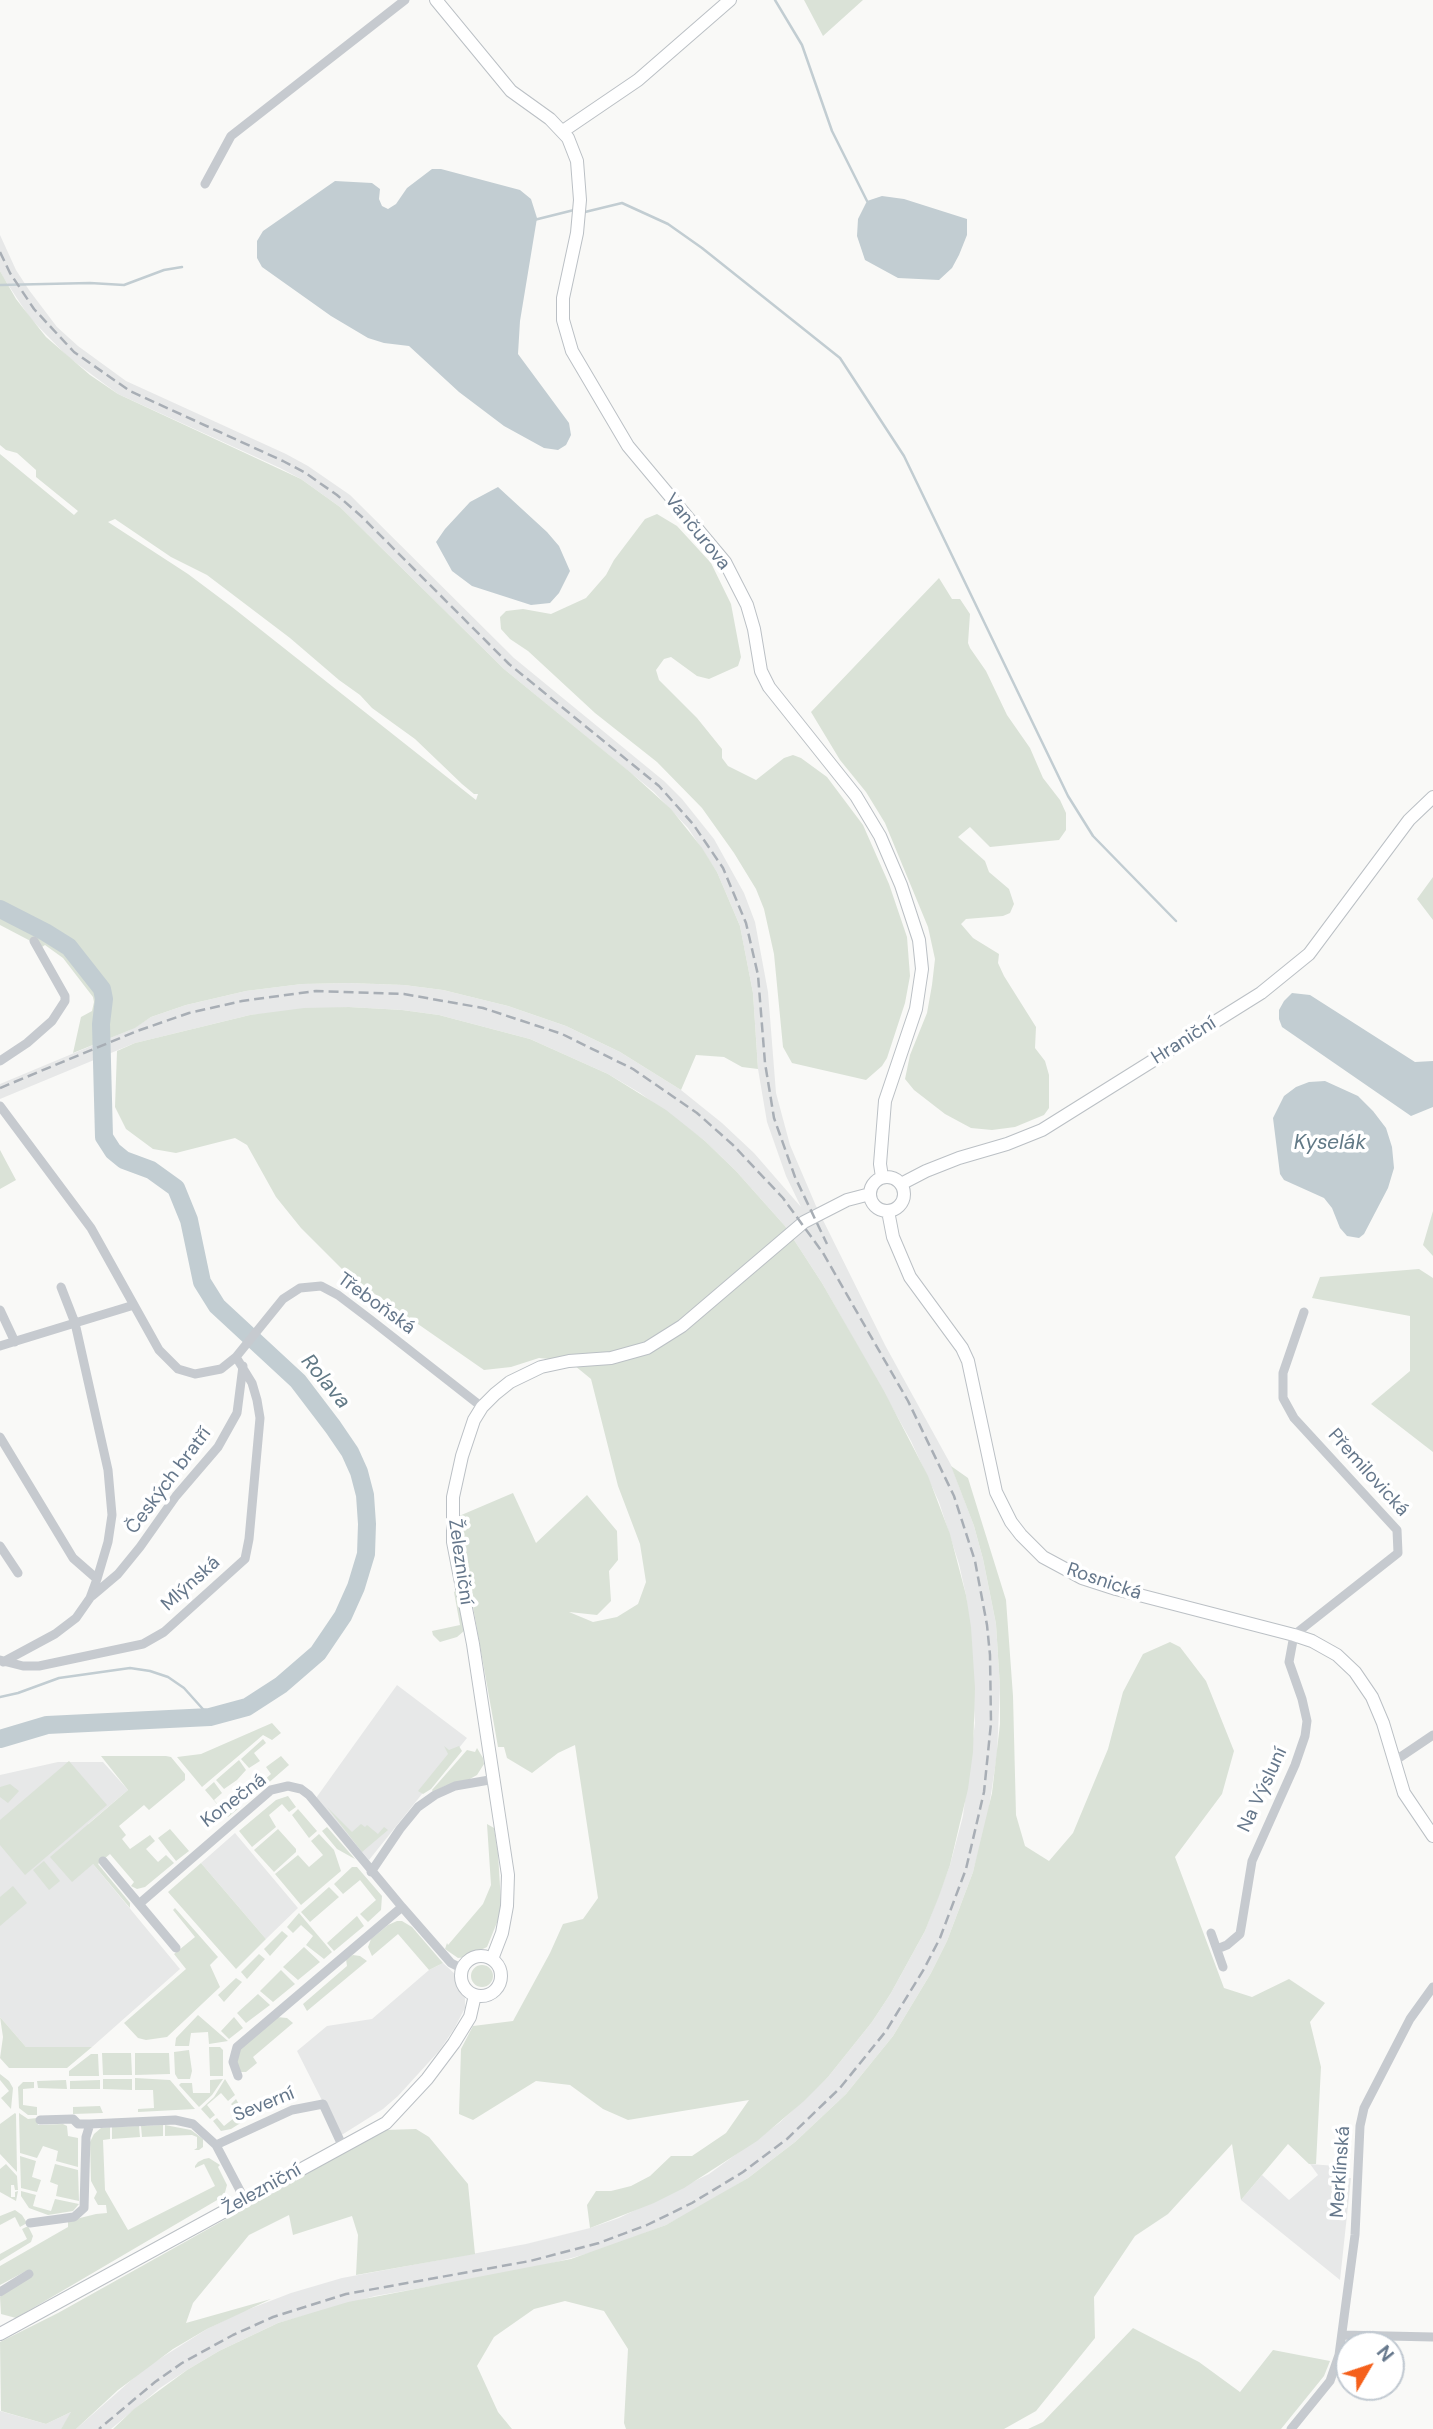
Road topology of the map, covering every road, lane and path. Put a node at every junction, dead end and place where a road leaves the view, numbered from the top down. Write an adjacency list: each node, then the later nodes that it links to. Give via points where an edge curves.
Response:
1 (405, 0): 5 (street, via 231,136)
2 (436, 0): 4 (street, Vančurova, via 511,91)
3 (730, 0): 4 (street, via 638,80)
4 (563, 131): 10 (street, Vančurova, via 575,153 579,183 577,233 563,298 572,351 628,446 734,578 751,617 761,671 769,687 870,817 913,918 921,954 920,988 885,1101)
5 (205, 184)
6 (1433, 797): 11 (street, Hraniční, via 1409,820 1308,954 1261,993 1042,1130)
7 (34, 941): 8 (street, via 65,1001 52,1021)
8 (0, 1061)
9 (0, 1106): 15 (street, Třeboňská, via 91,1228)
10 (882, 1177): 11 (street); 12 (street, via 874,1182)
11 (901, 1184): 13 (street, via 902,1201)
12 (870, 1194): 13 (street, via 875,1206); 23 (street, Železniční, via 847,1200 804,1223 682,1326 647,1348 541,1367 510,1382)
13 (888, 1210): 29 (street, Rosnická, via 893,1237 911,1277 968,1361 996,1492 1011,1522 1032,1548 1056,1566 1095,1583)
14 (61, 1287): 18 (street)
15 (134, 1305): 18 (street); 21 (street, Třeboňská, via 159,1350 178,1369 212,1372)
16 (0, 1310): 19 (street)
17 (1304, 1312): 29 (street, Přemilovická, via 1283,1373 1283,1398 1294,1418 1397,1530 1398,1553)
18 (75, 1323): 19 (street); 27 (street, via 108,1470 112,1515)
19 (15, 1342): 20 (street)
20 (0, 1346)
21 (236, 1357): 22 (street, Mlýnská); 23 (street, Třeboňská, via 282,1299 300,1287 321,1286)
22 (243, 1366): 28 (street, Českých bratří, via 237,1413 218,1447 118,1574); 30 (street, Mlýnská, via 260,1418 245,1559 164,1632 143,1644 38,1666)
23 (482, 1407): 33 (street, Železniční, via 474,1420 453,1497 453,1542)
24 (0, 1437): 27 (street, via 73,1558)
25 (0, 1546): 26 (street)
26 (18, 1573)
27 (97, 1579): 28 (street, Českých bratří)
28 (90, 1598): 30 (street, Českých bratří, via 76,1618 55,1634)
29 (1294, 1635): 32 (street, Rosnická, via 1325,1648 1355,1672 1378,1710); 41 (street, Na Výsluní, via 1289,1662 1302,1699 1306,1736 1256,1848 1240,1934)
30 (1, 1661)
31 (1433, 1735): 32 (street)
32 (1393, 1762): 34 (street, Rosnická, via 1404,1793)
33 (495, 1779): 36 (street, via 435,1794 418,1807); 42 (street, Železniční, via 508,1875 504,1924)
34 (1433, 1836)
35 (103, 1861): 37 (street)
36 (371, 1872): 37 (street, Konečná, via 309,1795 279,1787 260,1798); 38 (street, Konečná)
37 (139, 1903): 40 (street)
38 (401, 1907): 44 (street, Konečná, via 451,1963); 47 (street, via 237,2047 233,2062)
39 (1211, 1933): 41 (street)
40 (176, 1948)
41 (1217, 1949): 43 (street)
42 (492, 1959): 44 (street, via 474,1958); 46 (street, via 501,1972 500,1984 489,1994)
43 (1223, 1967)
44 (463, 1969): 46 (street, via 464,1985)
45 (1433, 1987): 56 (street, Merklínská, via 1410,2019 1364,2108)
46 (475, 1995): 51 (street, Železniční, via 470,2017 428,2079 386,2123)
47 (237, 2076)
48 (40, 2120): 49 (street, Severní, via 73,2119)
49 (90, 2124): 50 (street, Severní, via 186,2121 201,2128); 53 (street, via 84,2208 74,2217)
50 (216, 2145): 51 (street, Severní, via 292,2109 323,2104); 52 (street, Severní)
51 (342, 2145): 52 (street, Železniční)
52 (245, 2200): 57 (street, Železniční)
53 (30, 2223)
54 (29, 2274): 55 (street)
55 (0, 2292)
56 (1343, 2331)
57 (0, 2332)
58 (1405, 2336): 59 (street)
59 (1433, 2337)
60 (1335, 2367): 61 (street, Merklínská, via 1330,2381)
61 (1291, 2429)

